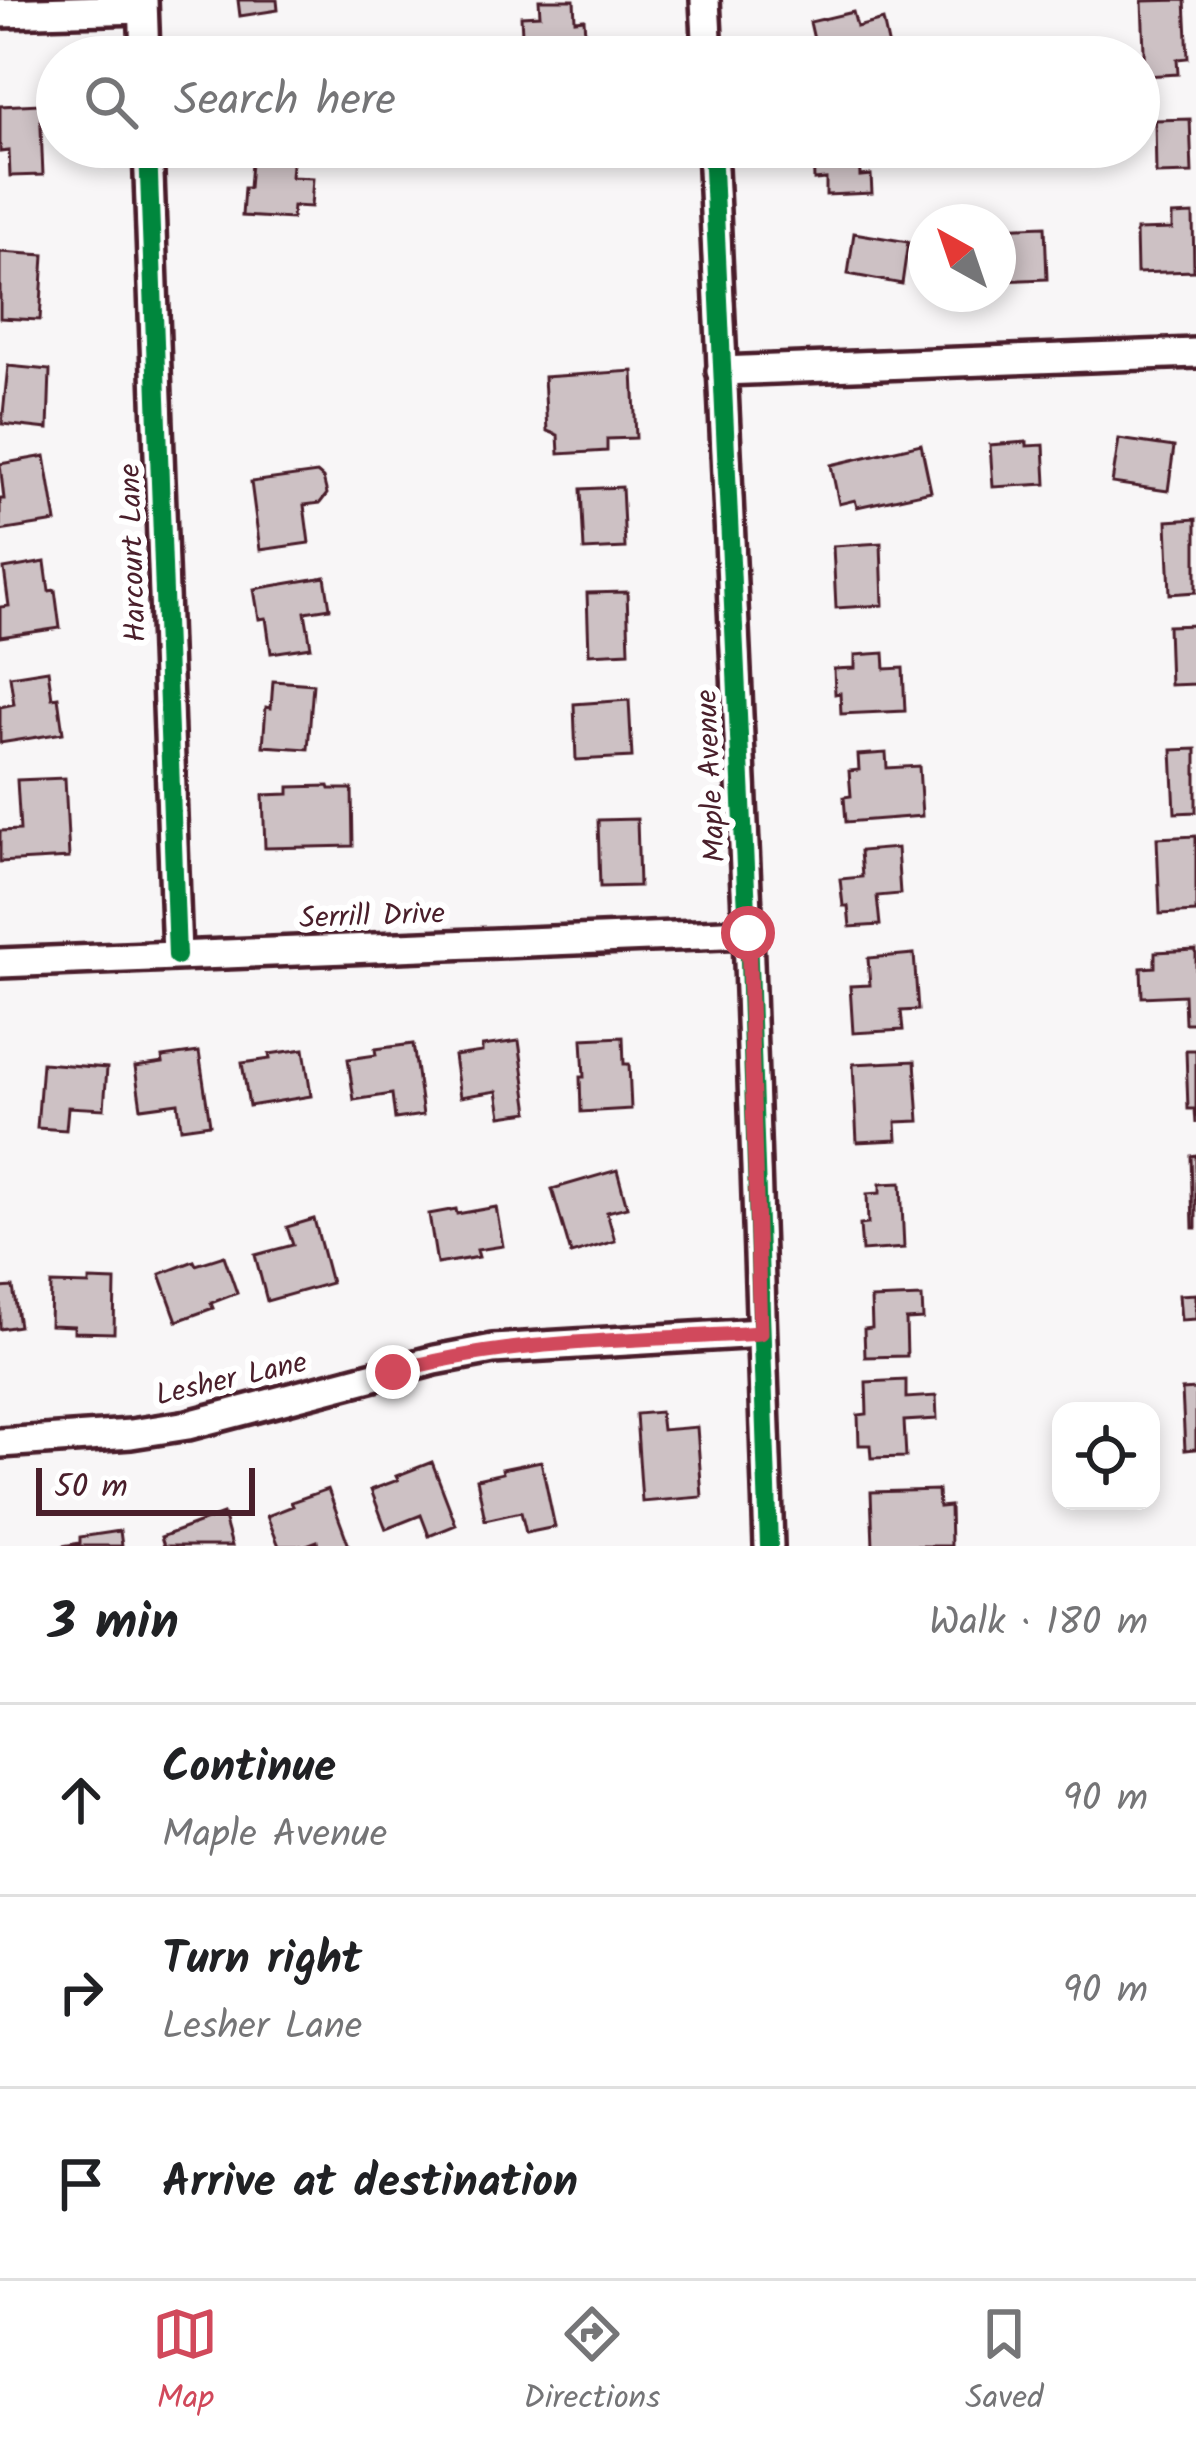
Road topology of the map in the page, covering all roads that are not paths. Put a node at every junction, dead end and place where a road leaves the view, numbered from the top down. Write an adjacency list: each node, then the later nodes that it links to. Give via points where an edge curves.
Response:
1 (705, 0): 5 (street)
2 (143, 4): 3 (street); 4 (street)
3 (0, 13)
4 (144, 36)
5 (707, 36)
6 (149, 168): 11 (street, Harcourt Lane)
7 (713, 168): 9 (street, Maple Avenue)
8 (1196, 353): 9 (street)
9 (721, 371): 10 (street, Maple Avenue)
10 (748, 933): 11 (street, Serrill Drive); 13 (street, Maple Avenue)
11 (177, 956): 12 (street, Serrill Drive)
12 (0, 963)
13 (760, 1333): 14 (street, Lesher Lane, via 494,1349 188,1425); 15 (street, Maple Avenue)
14 (0, 1444)
15 (769, 1546)

